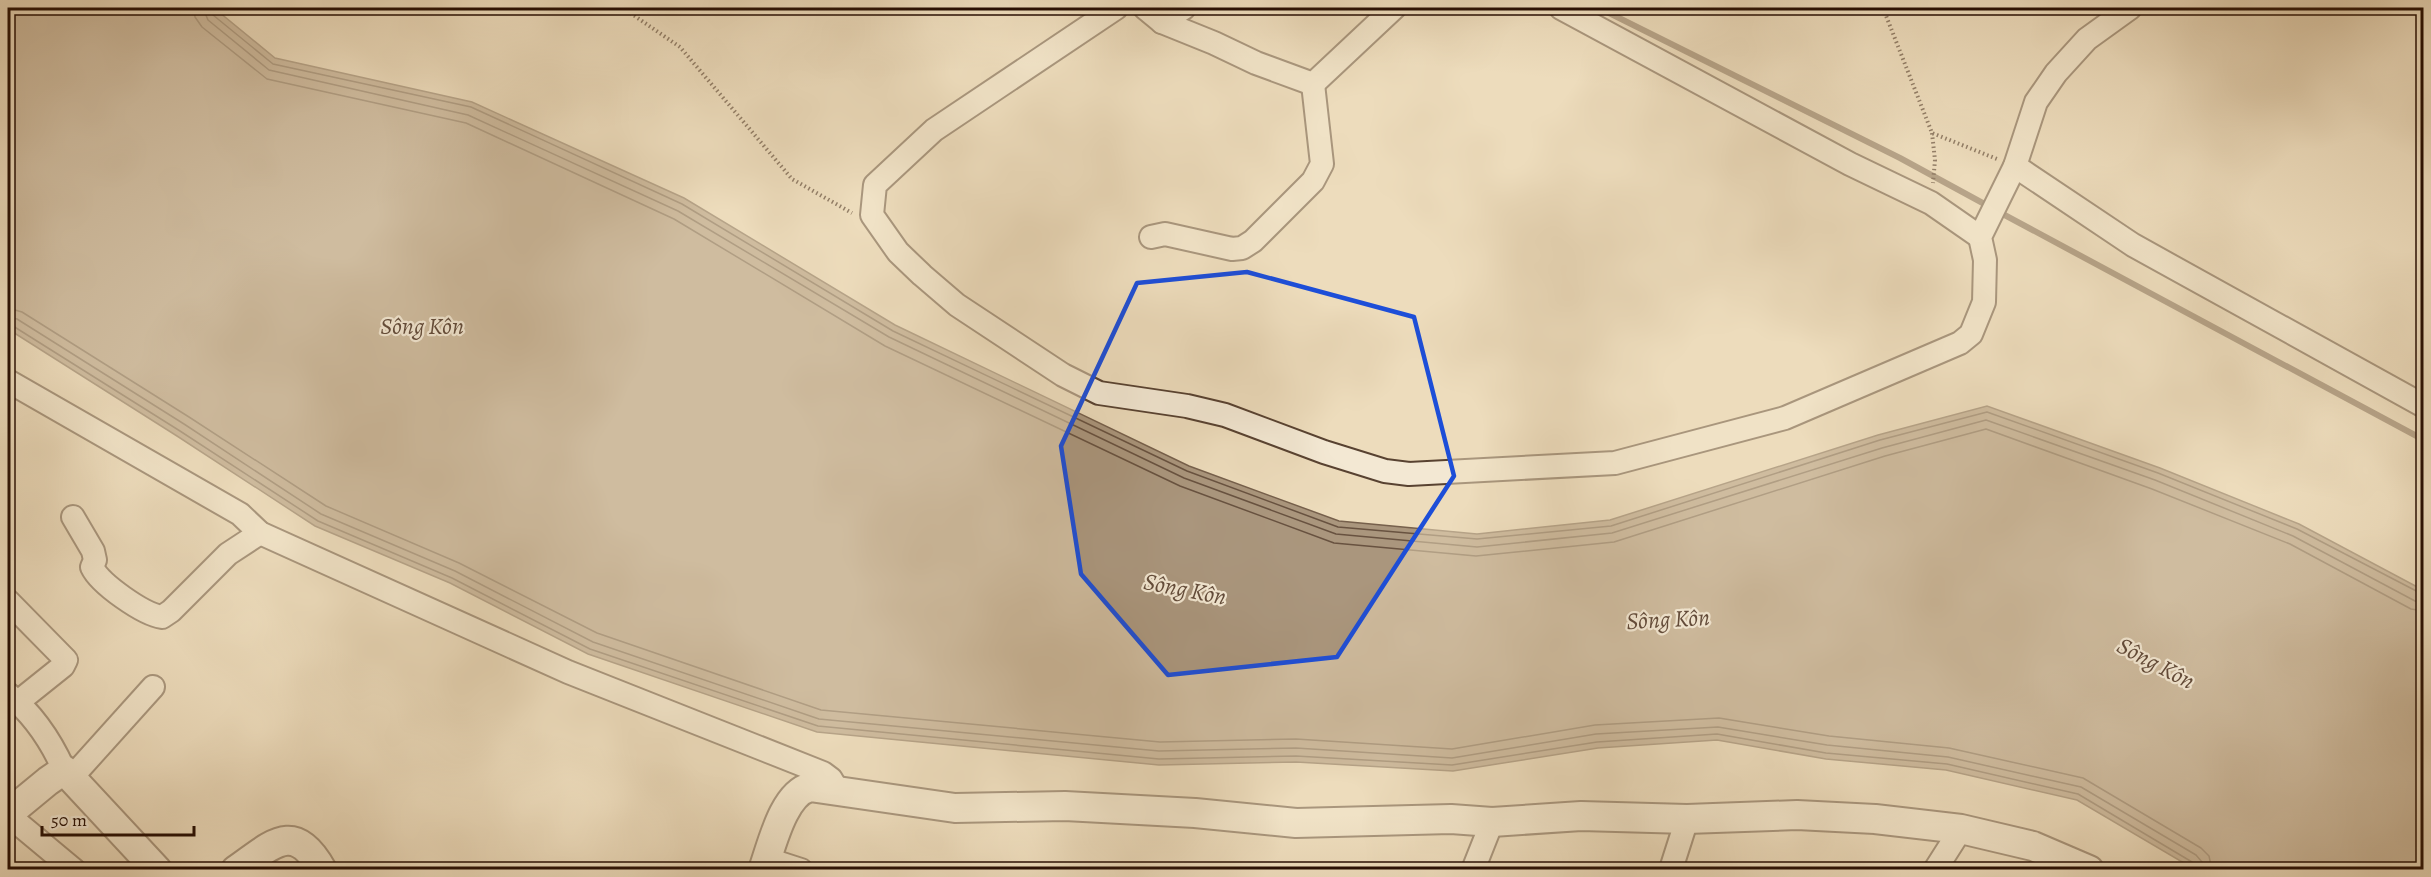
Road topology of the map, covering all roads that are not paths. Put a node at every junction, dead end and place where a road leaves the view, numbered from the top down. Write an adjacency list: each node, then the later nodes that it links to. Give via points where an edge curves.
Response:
1 (1116, 8): 9 (street, via 934,130 875,185 872,215 898,252 957,305 1063,375 1099,393 1216,413 1384,471 1409,474 1615,463 1785,418 1960,343 1971,334 1984,302)
2 (1184, 8): 6 (street)
3 (1394, 8): 7 (street)
4 (1561, 8): 9 (street, via 1850,164)
5 (2130, 8): 8 (street, via 2086,39 2056,72 2036,102)
6 (1154, 15): 7 (street, via 1256,63)
7 (1313, 84): 10 (street, via 1322,164 1313,181 1254,241 1232,249 1165,234)
8 (2015, 166): 9 (street); 12 (street, via 2133,245)
9 (1983, 230)
10 (1151, 237)
11 (8, 381): 14 (street, via 240,514)
12 (2424, 406)
13 (73, 517): 14 (street, via 93,551 92,567 100,579 142,609 162,617 228,554)
14 (260, 533): 19 (street, via 568,672 823,773)
15 (8, 601): 17 (street, via 66,660 63,666)
16 (153, 687): 18 (street)
17 (13, 698): 18 (street, via 51,741)
18 (68, 774): 20 (street); 28 (street)
19 (838, 791): 22 (street, via 955,808 1065,806 1296,823 1451,819); 24 (street, via 810,787 800,790 790,800)
20 (8, 814): 27 (street)
21 (1687, 819): 22 (street, via 1581,816); 23 (street, via 1797,815); 25 (street)
22 (1492, 822): 32 (street)
23 (1961, 829): 26 (street, via 2033,846); 33 (street)
24 (765, 864): 31 (street)
25 (1672, 866)
26 (2074, 866)
27 (74, 870)
28 (157, 870)
29 (236, 870): 30 (street, via 276,843 293,840 306,845)
30 (322, 870)
31 (801, 870)
32 (1473, 870)
33 (1935, 870)

